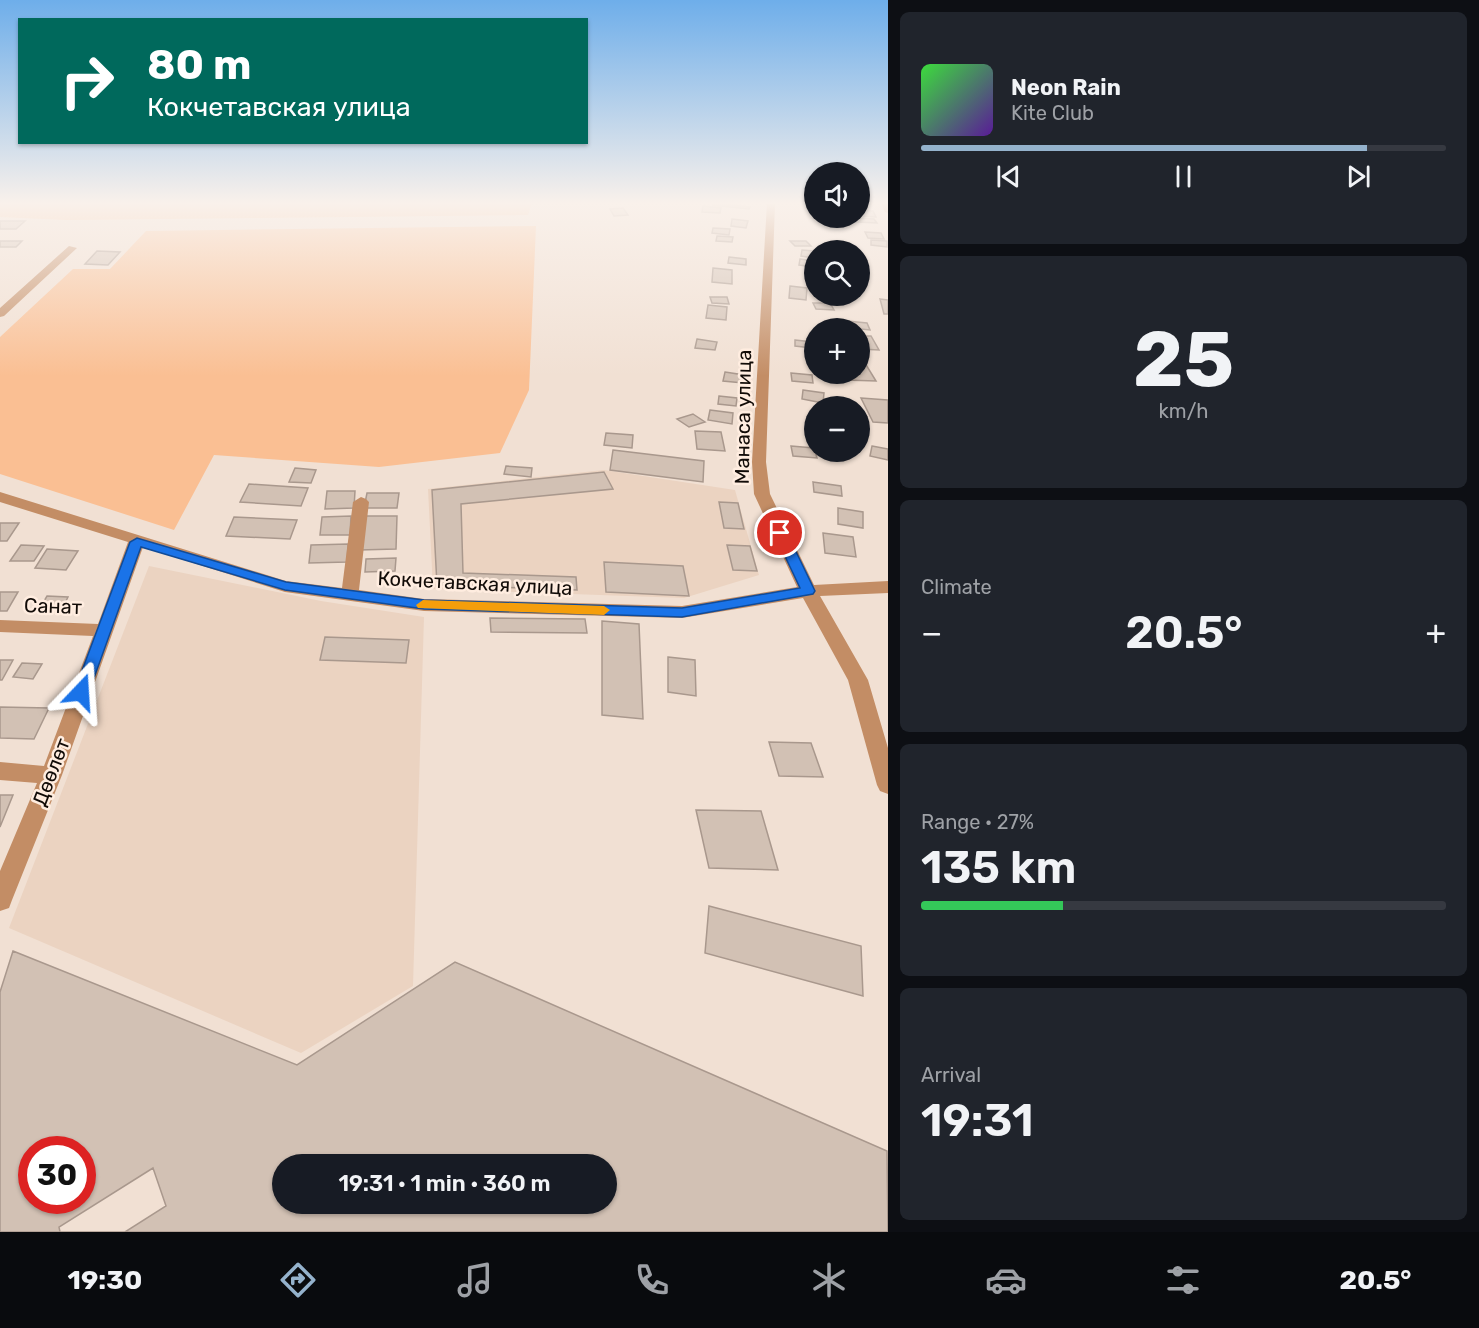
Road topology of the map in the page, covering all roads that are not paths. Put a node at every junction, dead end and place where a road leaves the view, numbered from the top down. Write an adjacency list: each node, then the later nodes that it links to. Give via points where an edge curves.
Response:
1 (58, 260): 3 (street)
2 (768, 260): 8 (street, Манаса улица, via 759,462 762,494)
3 (0, 314)
4 (0, 497): 6 (street, Кокчетавская улица)
5 (361, 502): 9 (street)
6 (137, 542): 9 (street, Кокчетавская улица, via 285,586); 11 (street, Дөөлөт)
7 (888, 587): 8 (street, Кокчетавская улица)
8 (808, 591): 9 (street, Кокчетавская улица, via 682,612 424,605); 14 (street, Манаса улица, via 858,680)
9 (350, 596)
10 (0, 626): 11 (street, Санат)
11 (104, 630): 13 (street, Дөөлөт)
12 (0, 771): 13 (street)
13 (51, 775): 15 (street, Дөөлөт)
14 (888, 784)
15 (0, 900)

